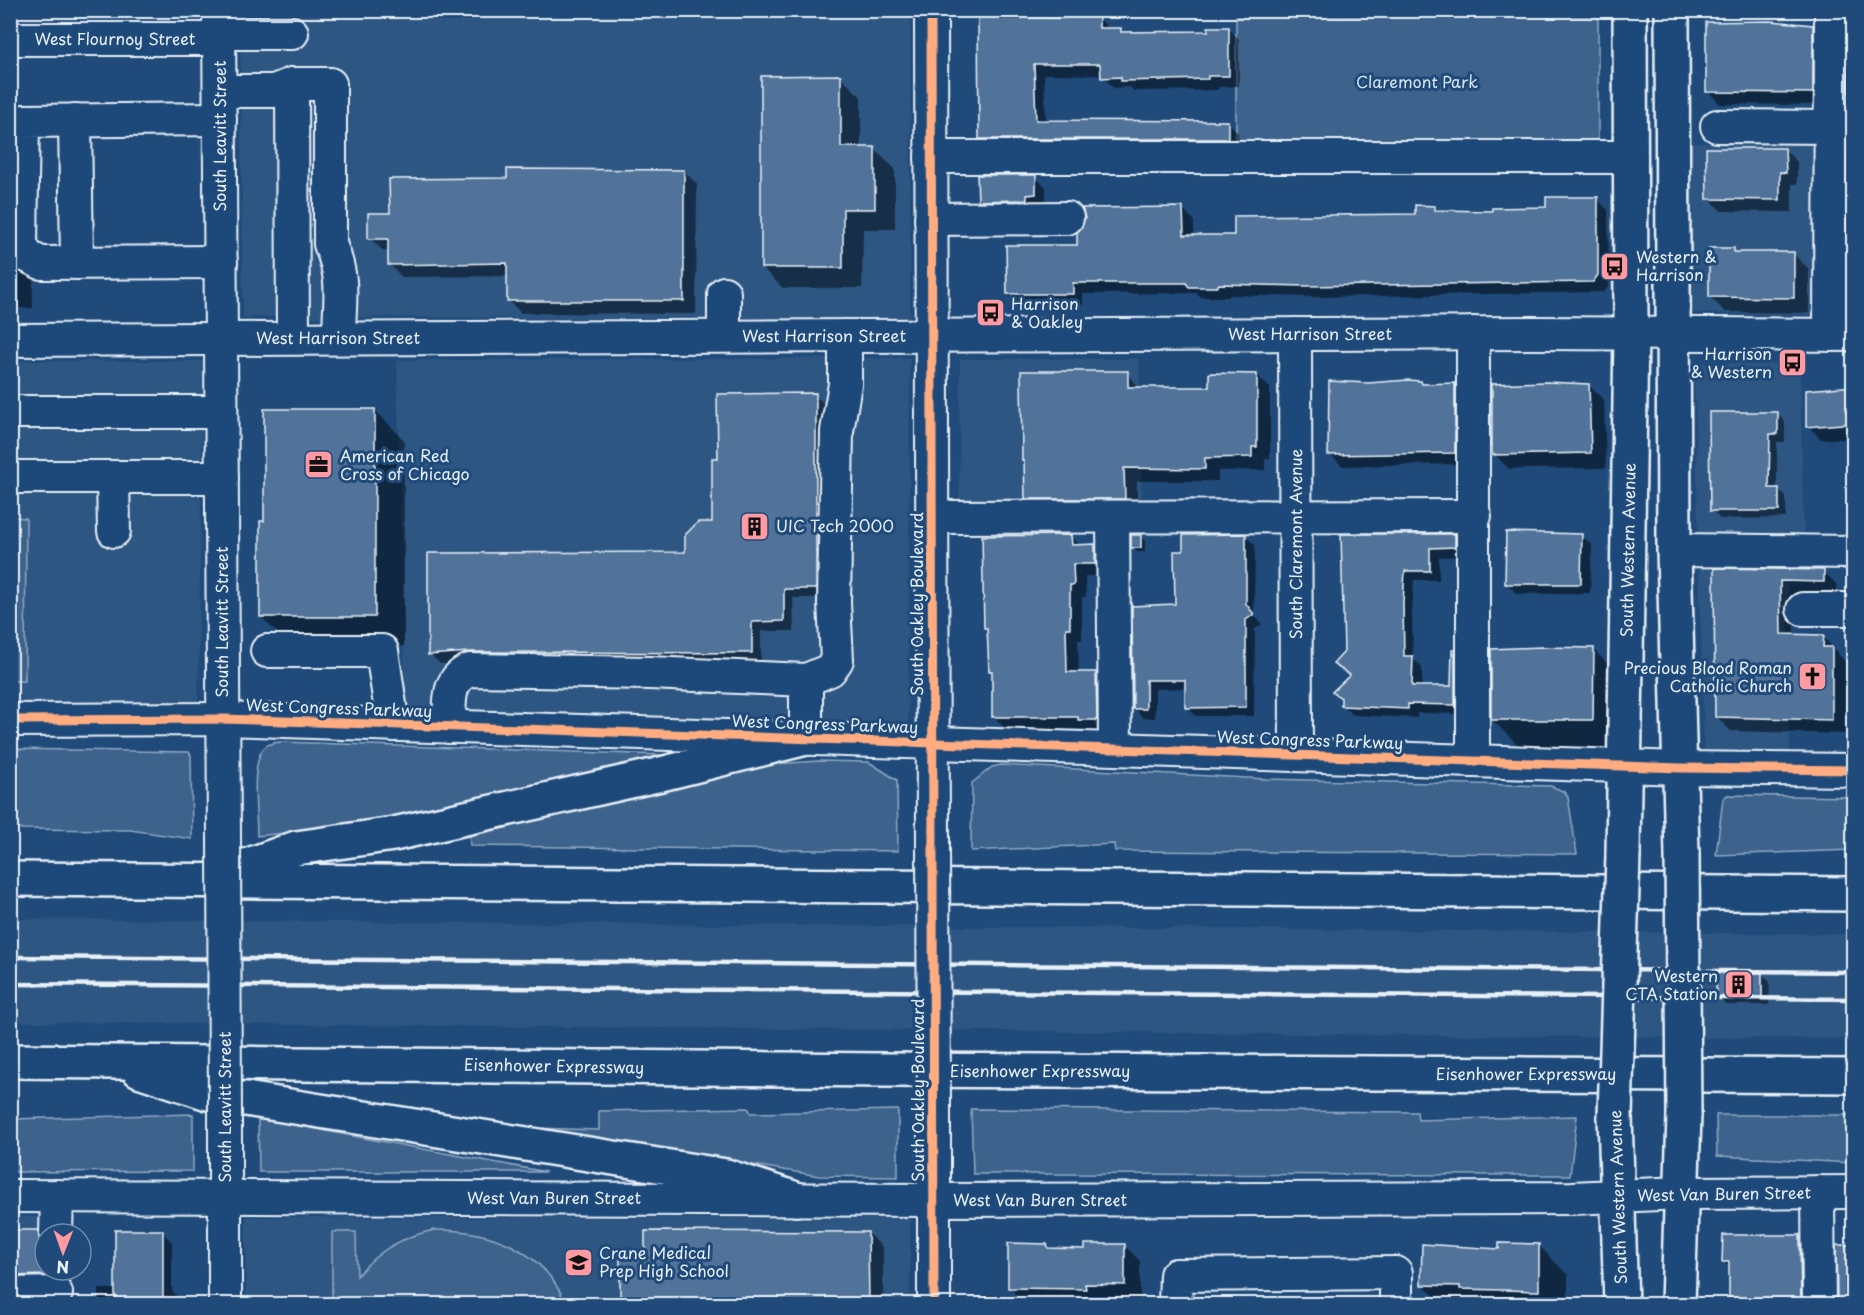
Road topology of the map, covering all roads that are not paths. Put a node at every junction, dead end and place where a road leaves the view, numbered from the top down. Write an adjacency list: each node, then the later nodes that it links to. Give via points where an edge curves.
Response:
1 (931, 10): 13 (street, South Oakley Boulevard)
2 (1630, 10): 14 (main road, South Western Avenue)
3 (1671, 10): 25 (main road)
4 (1831, 10): 12 (street)
5 (220, 27): 6 (street, West Flournoy Street); 7 (street, West Flournoy Street); 9 (street, South Leavitt Street)
6 (292, 33)
7 (10, 39)
8 (292, 84): 9 (street, via 274,91); 19 (street); 21 (street, via 330,84 330,244)
9 (220, 95): 10 (street, via 141,121); 18 (street, South Leavitt Street)
10 (75, 120): 20 (street); 20 (street, via 24,121 21,244 27,256 41,263)
11 (1717, 126): 12 (street)
12 (1831, 128): 15 (street)
13 (931, 157): 14 (street); 17 (street, South Oakley Boulevard)
14 (1630, 157): 24 (main road, South Western Avenue)
15 (1842, 160): 28 (street)
16 (1067, 218): 17 (street)
17 (931, 219): 27 (street, South Oakley Boulevard)
18 (221, 262): 20 (street); 33 (street, South Leavitt Street)
19 (292, 262): 21 (street, via 303,255 324,255); 31 (street)
20 (77, 263)
21 (339, 264): 32 (street)
22 (724, 293): 29 (street)
23 (1473, 333): 24 (street, West Harrison Street); 26 (street, West Harrison Street); 40 (street)
24 (1631, 333): 25 (street, West Harrison Street); 60 (main road, South Western Avenue)
25 (1673, 333): 28 (street, West Harrison Street); 45 (main road)
26 (1295, 334): 27 (street, West Harrison Street); 43 (street, South Claremont Avenue)
27 (931, 335): 30 (street, West Harrison Street); 41 (street, South Oakley Boulevard)
28 (1842, 335)
29 (724, 336): 30 (street, West Harrison Street); 32 (street, West Harrison Street)
30 (845, 336): 50 (street, via 845,384 837,431 837,660 830,670)
31 (293, 338): 32 (street, West Harrison Street); 33 (street, West Harrison Street)
32 (339, 338)
33 (221, 339): 34 (street, West Harrison Street); 36 (street, South Leavitt Street)
34 (10, 340)
35 (10, 412): 36 (street)
36 (221, 412): 39 (street, South Leavitt Street)
37 (10, 477): 38 (street)
38 (113, 477): 39 (street); 44 (street)
39 (222, 477): 51 (street, South Leavitt Street)
40 (1475, 516): 43 (street); 59 (street)
41 (932, 517): 42 (street); 56 (street, South Oakley Boulevard)
42 (1113, 517): 43 (street); 57 (street)
43 (1296, 517): 58 (street, South Claremont Avenue)
44 (114, 531)
45 (1674, 550): 46 (street); 61 (main road)
46 (1854, 552)
47 (1803, 609): 48 (street)
48 (1854, 609)
49 (267, 651): 53 (street, via 382,651)
50 (806, 680): 54 (street, via 470,670 454,681); 55 (street)
51 (223, 719): 52 (street, West Congress Parkway); 53 (street, West Congress Parkway); 74 (street, South Leavitt Street, bridge)
52 (10, 720)
53 (393, 725): 54 (street, West Congress Parkway)
54 (449, 727): 55 (street, West Congress Parkway)
55 (806, 738): 56 (street, West Congress Parkway); 64 (main road, via 394,834 296,848)
56 (932, 742): 57 (street, West Congress Parkway); 77 (street, South Oakley Boulevard, bridge)
57 (1115, 748): 58 (street, West Congress Parkway)
58 (1296, 755): 59 (street, West Congress Parkway)
59 (1473, 761): 60 (street, West Congress Parkway)
60 (1626, 766): 61 (street, West Congress Parkway); 75 (main road, South Western Avenue, bridge, via 1615,1116)
61 (1681, 768): 62 (street, West Congress Parkway); 71 (main road, bridge)
62 (1854, 770)
63 (10, 879): 64 (main road)
64 (204, 881): 65 (main road)
65 (1854, 894)
66 (10, 1060): 67 (main road, Eisenhower Expressway)
67 (109, 1061): 68 (main road, Eisenhower Expressway); 76 (main road, via 208,1093 726,1176)
68 (1854, 1076)
69 (1818, 1192): 70 (street, West Van Buren Street); 71 (street, West Van Buren Street); 87 (street)
70 (1854, 1192)
71 (1682, 1193): 75 (street, West Van Buren Street); 86 (main road)
72 (10, 1196): 73 (street, West Van Buren Street)
73 (57, 1196): 74 (street, West Van Buren Street); 78 (street)
74 (225, 1196): 76 (street, West Van Buren Street); 81 (street, South Leavitt Street)
75 (1617, 1196): 77 (street, West Van Buren Street); 85 (main road, South Western Avenue)
76 (796, 1199): 77 (street, West Van Buren Street)
77 (933, 1200): 82 (street, South Oakley Boulevard)
78 (56, 1222)
79 (56, 1289): 80 (street)
80 (10, 1294)
81 (225, 1305)
82 (934, 1305)
83 (1175, 1305): 84 (street, via 1176,1275 1396,1273)
84 (1396, 1305)
85 (1621, 1305)
86 (1678, 1305)
87 (1819, 1305)

